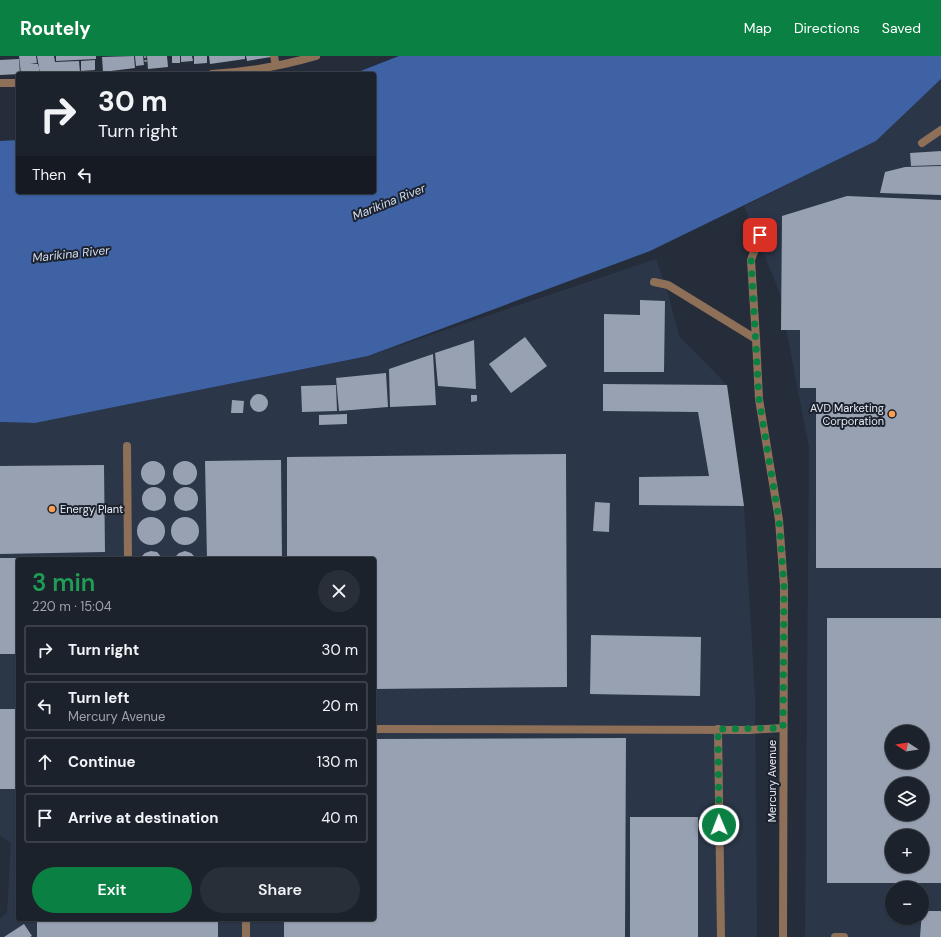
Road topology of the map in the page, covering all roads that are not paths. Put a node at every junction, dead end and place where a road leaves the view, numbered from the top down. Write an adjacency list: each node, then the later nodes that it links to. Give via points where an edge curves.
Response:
1 (316, 56): 2 (street, via 290,64)
2 (238, 72)
3 (16, 82): 4 (street)
4 (0, 83)
5 (941, 130): 6 (street)
6 (922, 143)
7 (760, 235): 9 (street, Mercury Avenue, via 751,260)
8 (654, 282): 9 (street, via 668,285)
9 (756, 339): 13 (street, Mercury Avenue, via 759,399 779,520 784,579)
10 (127, 446): 11 (street)
11 (128, 557)
12 (376, 728): 14 (street)
13 (783, 728): 14 (street); 18 (street, Mercury Avenue)
14 (718, 729): 17 (street)
15 (246, 921): 16 (street)
16 (246, 937)
17 (721, 937)
18 (783, 937)
19 (835, 937): 20 (street)
20 (844, 937)

